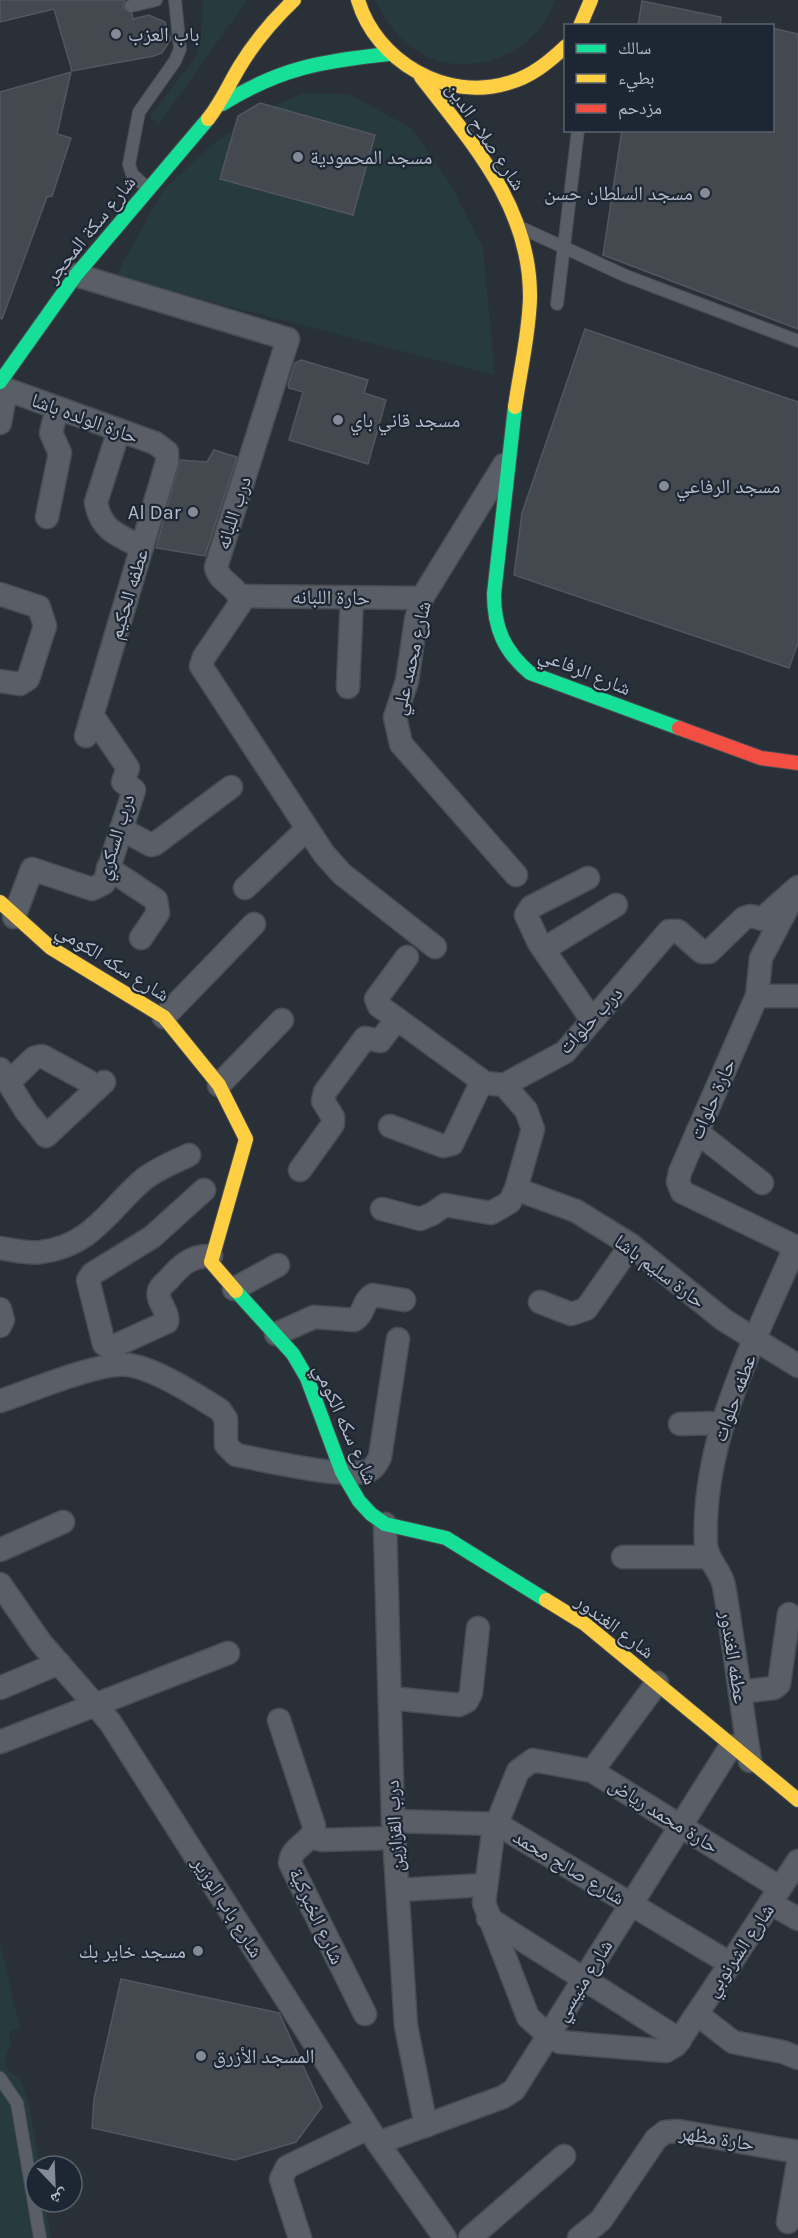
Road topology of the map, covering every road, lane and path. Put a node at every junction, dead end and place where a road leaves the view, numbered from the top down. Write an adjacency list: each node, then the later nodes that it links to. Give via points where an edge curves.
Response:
1 (156, 0): 6 (lane)
2 (175, 0): 14 (lane, via 180,49 139,112 129,164 132,174)
3 (294, 0): 12 (street, شارع سكة المحجر, via 269,26)
4 (358, 0): 10 (street, via 372,32)
5 (592, 0): 7 (street); 8 (lane)
6 (131, 6)
7 (581, 24)
8 (590, 24)
9 (564, 48): 11 (street, via 554,60 530,75 504,85 476,89 448,86)
10 (389, 54): 11 (street); 12 (street, شارع سكة المحجر, via 291,68 267,77)
11 (421, 77): 15 (street, شارع صلاح الدين, via 485,161 508,199)
12 (218, 106): 14 (street, شارع سكة المحجر)
13 (578, 132): 16 (lane)
14 (147, 188): 17 (street, شارع سكة المحجر)
15 (518, 226): 16 (lane); 21 (street, شارع صلاح الدين, via 531,286 529,330)
16 (565, 248): 18 (lane); 19 (lane, via 626,276)
17 (76, 275): 20 (street, شارع سكة المحجر); 30 (street, درب اللبانه, via 288,339 216,567 218,576)
18 (557, 304)
19 (798, 341)
20 (2, 386): 22 (street, حارة الولده باشا); 23 (street)
21 (517, 396): 26 (street, شارع الرفاعي)
22 (57, 408): 24 (street, حارة الولده باشا); 27 (street, via 51,433 60,451)
23 (0, 423)
24 (119, 430): 25 (street, حارة الولده باشا, via 160,445); 28 (street, via 96,502 98,513 108,531)
25 (167, 452): 28 (street, عطفه الحكيم)
26 (509, 456): 32 (street, شارع محمد علي); 36 (street, شارع الرفاعي, via 495,591 496,625 514,660 530,673 729,747 761,758)
27 (46, 517)
28 (142, 547): 35 (street, عطفه الحكيم)
29 (0, 594): 33 (street, via 39,607 45,619 31,675 25,682)
30 (240, 596): 31 (street, حارة اللبانه); 39 (street, via 240,604 202,661 202,670)
31 (352, 598): 32 (street, حارة اللبانه); 34 (street)
32 (422, 598): 41 (street, شارع محمد علي, via 407,681 397,704 396,731 401,744)
33 (8, 683)
34 (348, 687)
35 (89, 725): 38 (street, درب السكري, via 129,769 123,782 134,790)
36 (797, 761)
37 (231, 787): 38 (street, via 155,844)
38 (121, 829): 40 (street, درب السكري)
39 (307, 829): 43 (street); 49 (street, via 342,874)
40 (108, 868): 46 (street, درب السكري, via 104,883 92,889 32,869); 48 (street, via 156,900 158,913)
41 (516, 875)
42 (588, 878): 50 (street, via 527,911 530,926)
43 (245, 888)
44 (798, 888): 52 (street, حارة حلوات, via 761,958); 57 (street, درب حلوات, via 762,919 744,918 709,952 702,952 678,931 669,931)
45 (616, 905): 50 (street)
46 (7, 910): 54 (street, شارع سكه الكومي, via 51,948)
47 (254, 924): 54 (street)
48 (141, 938)
49 (435, 947)
50 (544, 949): 57 (street)
51 (407, 957): 55 (street, via 376,999)
52 (758, 996): 53 (street); 63 (street, حارة حلوات)
53 (798, 996)
54 (164, 1017): 60 (street, شارع سكه الكومي)
55 (397, 1019): 59 (street); 65 (street, via 380,1041 365,1038 323,1095 333,1124)
56 (282, 1020): 60 (street)
57 (592, 1020): 61 (street, درب حلوات, via 565,1052)
58 (4, 1076): 58 (street, via 48,1136 96,1081 42,1056)
59 (482, 1081): 61 (street); 62 (street, via 452,1144 443,1146)
60 (219, 1085): 73 (street, شارع سكه الكومي, via 246,1139)
61 (504, 1085): 67 (street, via 526,1110 533,1129)
62 (390, 1126)
63 (697, 1132): 66 (street); 71 (street, حارة حلوات, via 678,1178 682,1192)
64 (189, 1155): 72 (street, via 147,1178 81,1239 40,1252)
65 (300, 1170)
66 (762, 1183)
67 (516, 1189): 69 (street, via 510,1202 491,1213 449,1204 420,1219); 70 (street, حارة سليم باشا, via 576,1211)
68 (204, 1190): 73 (street, via 152,1238 87,1280 104,1344 110,1348 167,1322 160,1289 182,1264 201,1255)
69 (382, 1209)
70 (631, 1245): 77 (street, via 586,1309 571,1314); 82 (street, حارة سليم باشا, via 724,1320)
71 (797, 1247): 82 (street, عطفه حلوات)
72 (0, 1248)
73 (211, 1256): 75 (street, شارع سكه الكومي, via 216,1270)
74 (278, 1265): 75 (street)
75 (234, 1288): 80 (street, شارع سكه الكومي)
76 (404, 1300): 80 (street, via 373,1295 354,1320 314,1317)
77 (540, 1302)
78 (0, 1309): 79 (street)
79 (0, 1326)
80 (276, 1334): 87 (street, شارع سكه الكومي, via 307,1378)
81 (398, 1339): 87 (street, via 380,1457 369,1471)
82 (756, 1340): 83 (street, حارة سليم باشا); 85 (street, عطفه حلوات)
83 (798, 1366)
84 (0, 1401): 87 (street, via 109,1365 129,1365 147,1370 220,1410 226,1419 226,1445 236,1455)
85 (722, 1423): 86 (street); 92 (street, عطفه حلوات, via 710,1477 706,1545)
86 (680, 1424)
87 (342, 1472): 89 (street, شارع سكه الكومي, via 359,1501)
88 (63, 1522): 90 (street)
89 (385, 1524): 99 (street, شارع الغندور, via 446,1538 585,1624); 102 (street, درب القزازين)
90 (0, 1550)
91 (622, 1557): 92 (street)
92 (709, 1557): 101 (street, عطفه الغندور, via 724,1584)
93 (0, 1584): 98 (street, شارع باب الوزير)
94 (789, 1614): 97 (street)
95 (478, 1628): 102 (street, via 467,1701 459,1705)
96 (228, 1653): 103 (street)
97 (791, 1660): 101 (street, via 777,1686)
98 (59, 1663): 100 (street); 103 (street, شارع باب الوزير)
99 (657, 1683): 106 (street, شارع الغندور); 108 (street)
100 (0, 1688)
101 (740, 1692): 107 (street, عطفه الغندور)
102 (390, 1698): 112 (street, درب القزازين)
103 (97, 1704): 105 (street); 130 (street, شارع باب الوزير)
104 (279, 1720): 113 (street, شارع الخبركية, via 314,1826)
105 (0, 1742)
106 (731, 1746): 107 (street, شارع الغندور); 111 (street, شارع منيسي)
107 (750, 1761): 109 (street, شارع الغندور)
108 (591, 1771): 110 (street, حارة محمد رياض, via 540,1760 527,1762 518,1771); 111 (street, حارة محمد رياض)
109 (798, 1800)
110 (497, 1824): 112 (street, شارع صالح محمد); 115 (street); 118 (street, شارع صالح محمد)
111 (681, 1826): 117 (street, حارة محمد رياض); 118 (street, شارع منيسي)
112 (394, 1830): 113 (street, شارع صالح محمد, via 323,1840); 116 (street, درب القزازين)
113 (311, 1837): 123 (street, شارع الخبركية, via 293,1851 292,1869)
114 (798, 1861): 117 (street, شارع الشرنوبي)
115 (484, 1885): 116 (street); 119 (street)
116 (398, 1890): 129 (street, درب القزازين, via 406,2026)
117 (775, 1896): 120 (street, حارة محمد رياض); 121 (street, شارع الشرنوبي)
118 (632, 1905): 121 (street, شارع صالح محمد); 122 (street, شارع منيسي)
119 (488, 1918): 122 (street); 125 (street, via 528,2017)
120 (798, 1919)
121 (730, 1964): 124 (street, شارع الشرنوبي)
122 (583, 1978): 125 (street, شارع منيسي); 126 (street)
123 (365, 2014)
124 (697, 2014): 126 (street, شارع الشرنوبي); 127 (street, via 733,2042)
125 (549, 2036): 126 (street, via 560,2042 659,2052 671,2049); 129 (street, شارع منيسي, via 514,2090)
126 (680, 2040)
127 (791, 2055)
128 (0, 2079): 135 (lane, via 16,2103)
129 (426, 2126): 130 (street, شارع منيسي)
130 (373, 2136): 136 (street, شارع منيسي, via 282,2172); 137 (street, شارع باب الوزير)
131 (798, 2152): 139 (street, حارة مظهر, via 665,2132 656,2139 601,2220)
132 (564, 2157): 138 (street)
133 (798, 2163): 134 (street)
134 (788, 2222)
135 (40, 2238)
136 (300, 2238)
137 (445, 2238)
138 (470, 2238)
139 (579, 2238)

